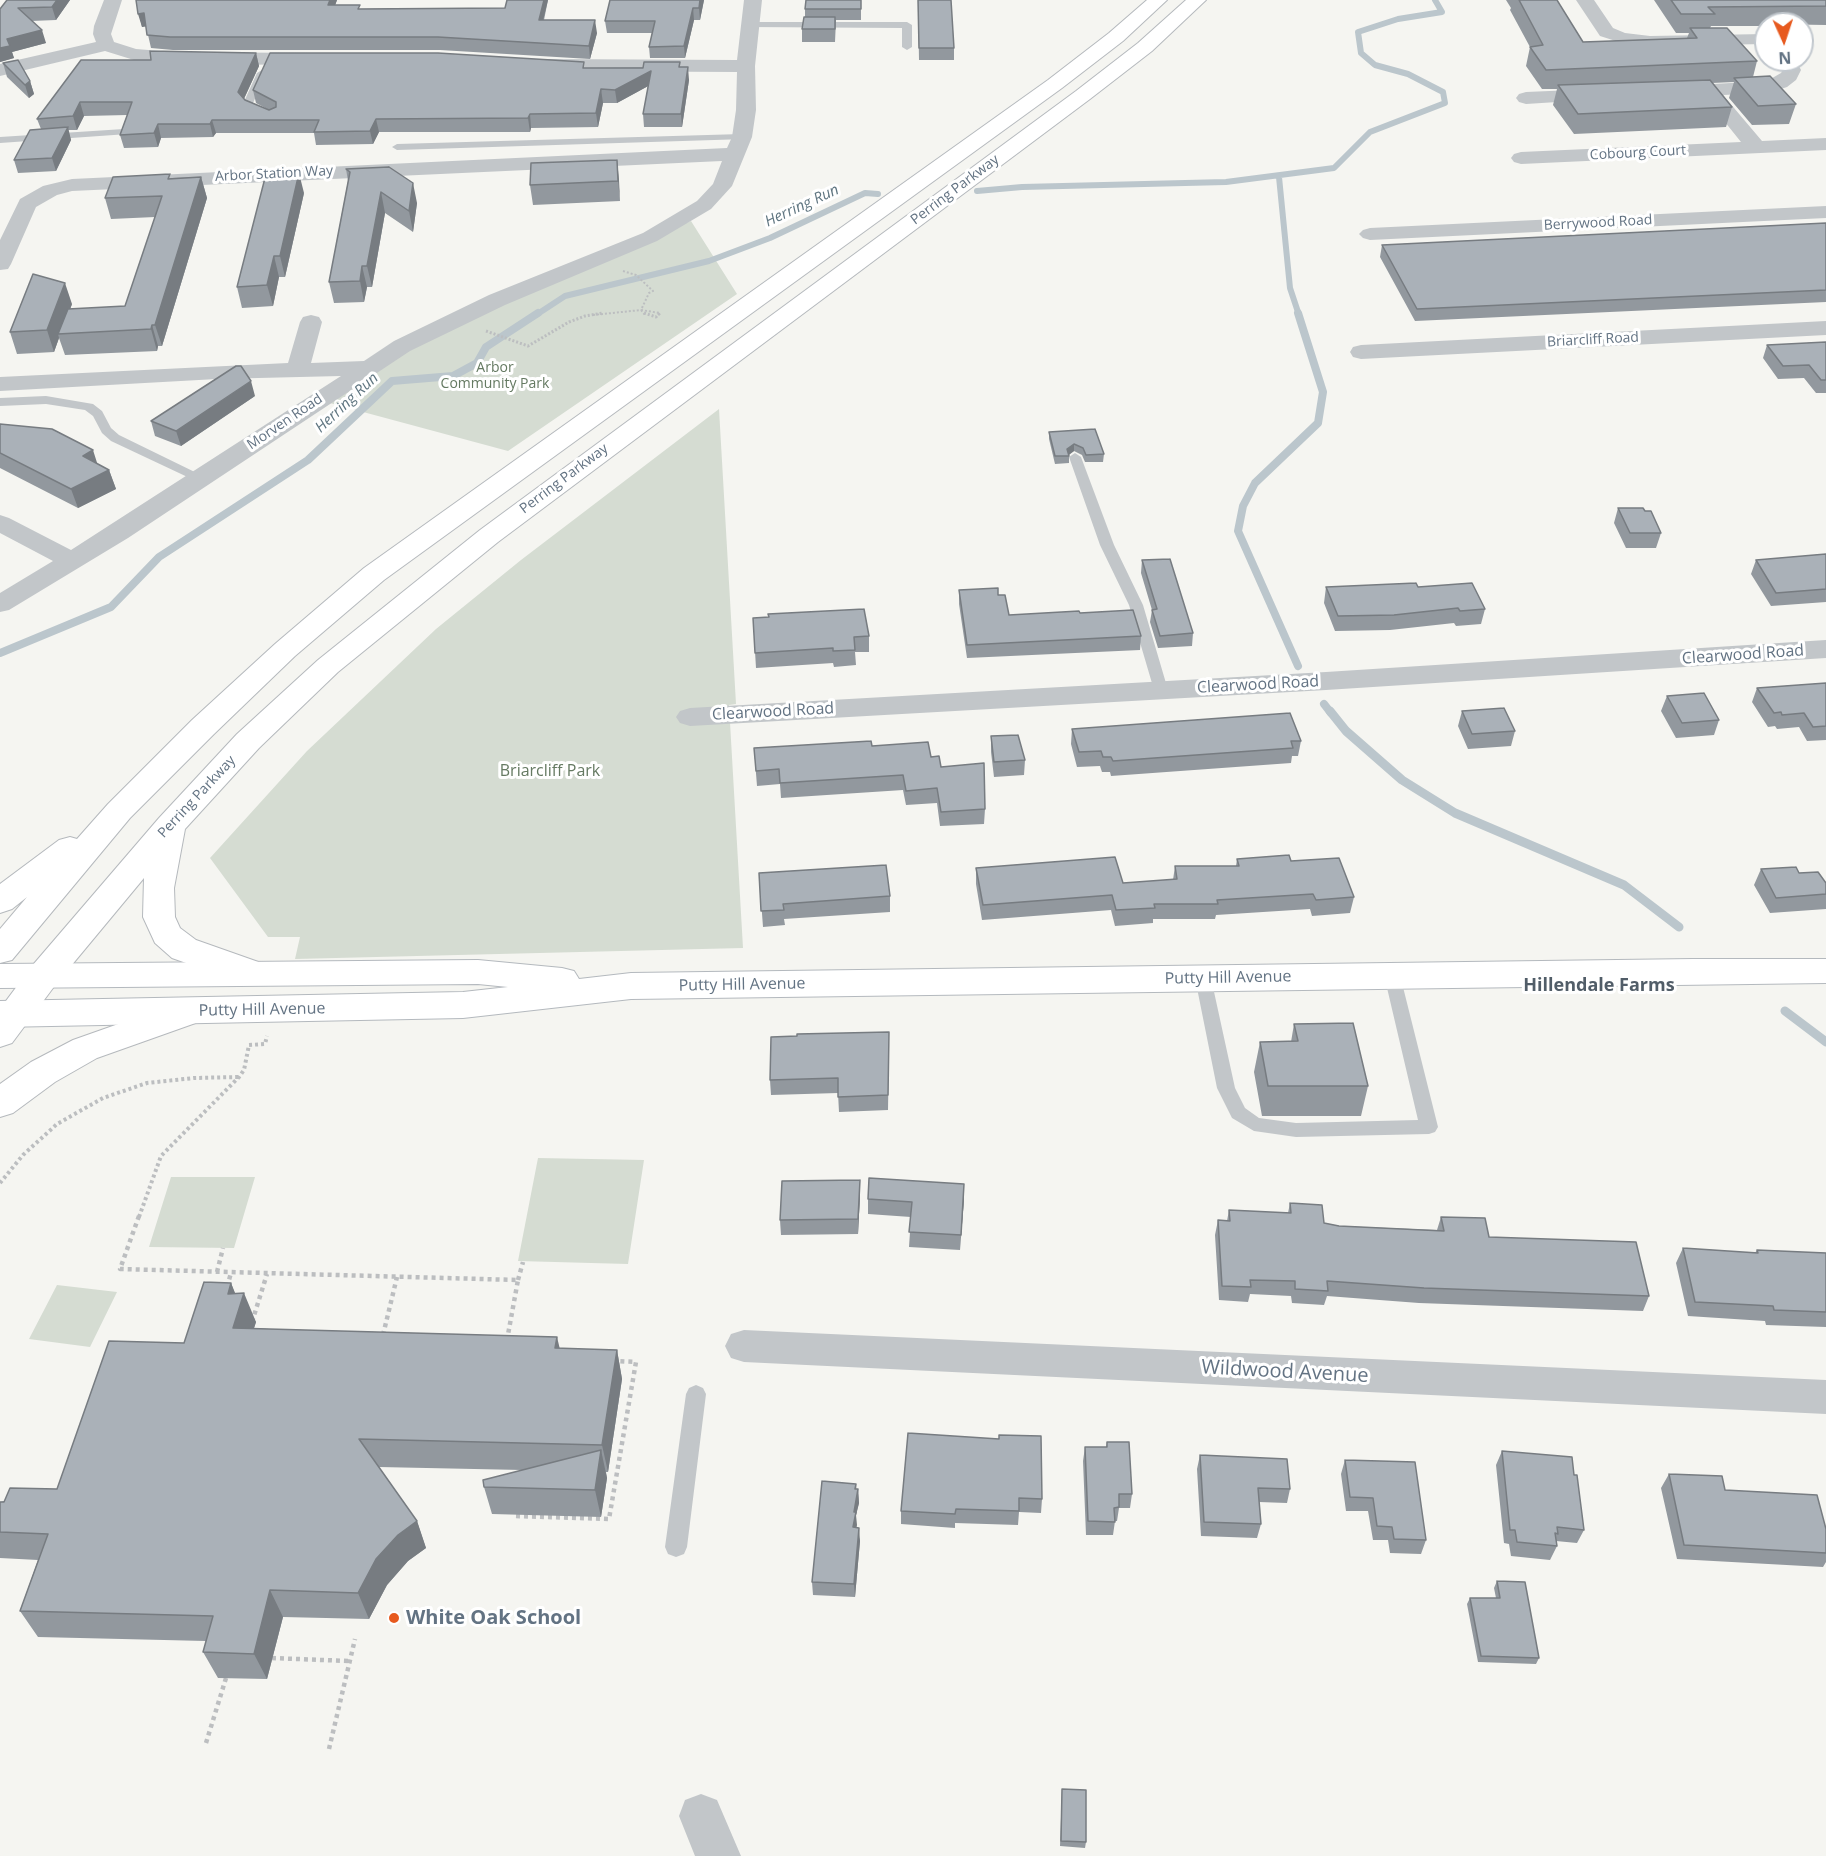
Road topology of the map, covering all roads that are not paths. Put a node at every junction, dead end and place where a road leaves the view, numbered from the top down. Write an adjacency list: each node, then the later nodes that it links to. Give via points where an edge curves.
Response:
1 (113, 0): 8 (street, via 103,26)
2 (753, 0): 6 (street, Morven Road)
3 (1158, 0): 46 (main road, Perring Parkway, via 1055,84 374,574 285,650)
4 (1197, 0): 47 (main road, Perring Parkway, via 1145,48 418,591 328,666 248,741)
5 (1585, 0): 7 (street, via 1606,32 1622,38)
6 (750, 25): 9 (lane, via 907,25); 13 (street, Morven Road)
7 (1754, 39)
8 (106, 45): 11 (street, via 152,56); 14 (street)
9 (907, 47)
10 (327, 58): 11 (street)
11 (269, 59): 20 (lane, via 248,104)
12 (528, 64): 13 (street)
13 (746, 66): 24 (street, Morven Road, via 745,116)
14 (0, 70)
15 (1791, 72): 16 (street, via 1780,83 1759,89)
16 (1710, 91): 17 (street); 26 (street)
17 (1664, 92)
18 (1618, 94): 19 (street)
19 (1526, 98)
20 (273, 118)
21 (124, 132): 22 (lane)
22 (0, 140)
23 (1826, 144): 26 (street, Cobourg Court)
24 (739, 145): 25 (lane); 30 (street, Arbor Station Way, via 72,185 50,190 27,203); 34 (street, Morven Road, via 722,186 688,216 650,237 454,319)
25 (396, 147)
26 (1756, 147): 27 (street, Cobourg Court)
27 (1521, 158)
28 (1826, 212): 29 (street, Berrywood Road)
29 (1370, 234)
30 (0, 264)
31 (311, 322): 35 (street)
32 (1826, 328): 33 (street, Briarcliff Road)
33 (1361, 352)
34 (366, 368): 35 (street); 39 (street, Morven Road)
35 (298, 369): 36 (street)
36 (0, 384)
37 (0, 402): 39 (lane, via 46,400 89,407 115,438)
38 (1076, 457): 44 (lane, via 1107,545 1136,605)
39 (201, 478): 41 (street, Morven Road)
40 (0, 523): 41 (street)
41 (72, 561): 42 (street, Morven Road)
42 (0, 604)
43 (1826, 650): 44 (street, Clearwood Road)
44 (1161, 690): 45 (street, Clearwood Road)
45 (690, 717)
46 (119, 811): 48 (main road); 49 (main road, Perring Parkway)
47 (170, 826): 51 (main road, via 158,888 159,917 167,935 184,949); 52 (main road, Perring Parkway)
48 (0, 901)
49 (0, 951)
50 (1826, 971): 53 (main road, Putty Hill Avenue)
51 (252, 973): 52 (main road, Putty Hill Avenue); 56 (main road, Putty Hill Avenue, via 478,972)
52 (44, 975): 54 (main road, Putty Hill Avenue); 58 (main road, Perring Parkway)
53 (1392, 975): 55 (main road, Putty Hill Avenue); 55 (lane, via 1429,1126 1296,1130 1254,1124 1238,1113 1226,1089)
54 (0, 976)
55 (1203, 978): 56 (main road, Putty Hill Avenue)
56 (631, 986): 57 (main road, Putty Hill Avenue, via 463,1005)
57 (192, 1011): 58 (main road, Putty Hill Avenue); 59 (main road, via 85,1050 43,1072)
58 (5, 1021)
59 (0, 1103)
60 (744, 1346): 62 (street, Wildwood Avenue)
61 (696, 1394): 63 (lane)
62 (1826, 1397)
63 (676, 1547)
64 (701, 1816): 65 (street)
65 (718, 1856)

